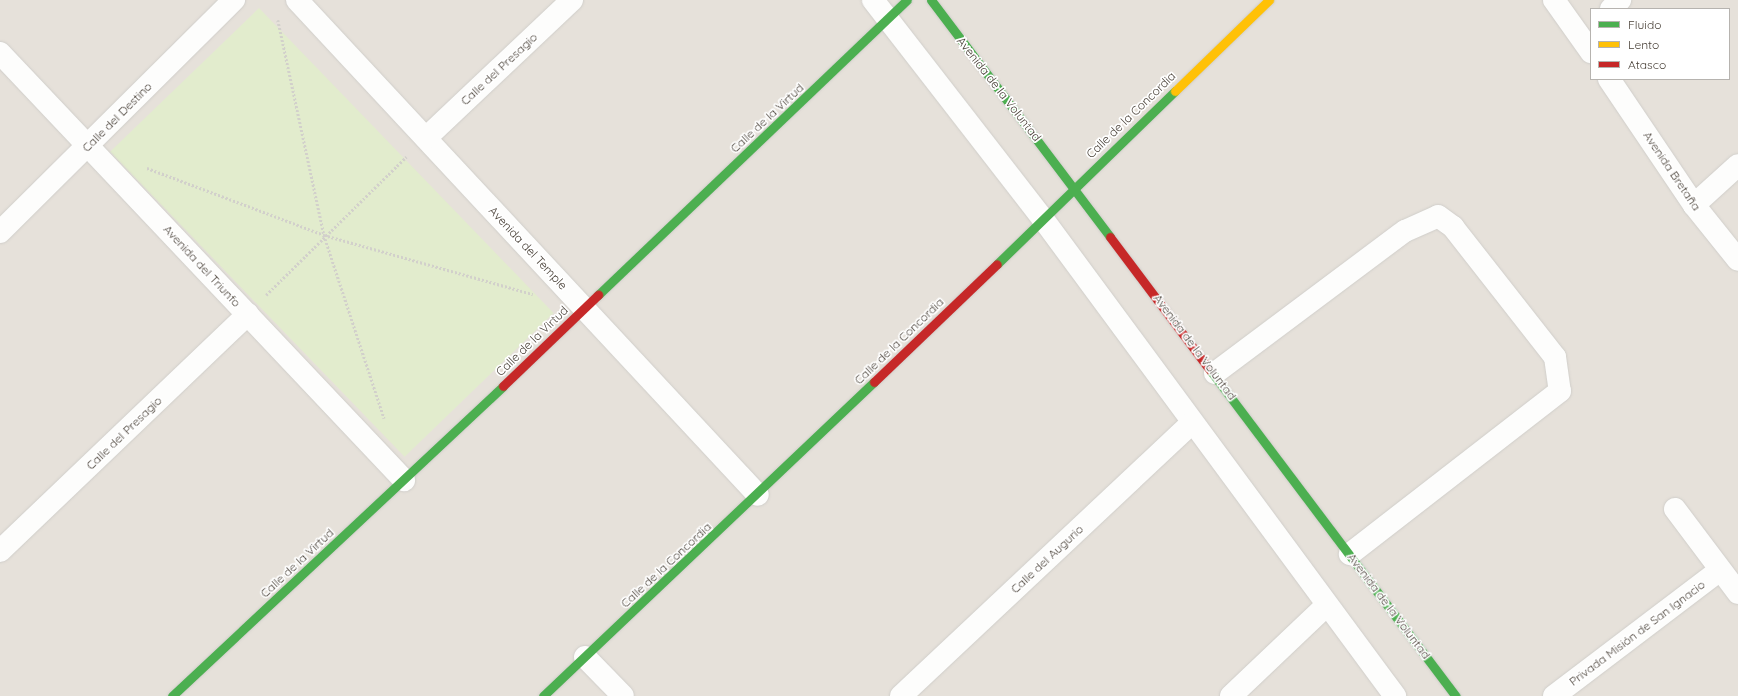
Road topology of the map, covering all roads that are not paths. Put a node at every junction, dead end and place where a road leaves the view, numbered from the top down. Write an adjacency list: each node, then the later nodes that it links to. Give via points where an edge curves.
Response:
1 (234, 0): 16 (street, Calle del Destino)
2 (297, 0): 15 (street, Avenida del Temple)
3 (572, 0): 15 (street, Calle del Presagio)
4 (873, 0): 11 (street)
5 (907, 0): 11 (street, Calle de la Virtud)
6 (931, 0): 18 (street, Avenida de la Voluntad)
7 (1269, 0): 18 (street, Calle de la Concordia)
8 (1554, 0): 12 (street)
9 (1620, 0): 10 (street)
10 (1612, 8)
11 (888, 19): 20 (street); 23 (street, Calle de la Virtud)
12 (1588, 39)
13 (0, 53): 16 (street, Avenida del Triunfo)
14 (1610, 80): 19 (street, Avenida Bretaña)
15 (426, 138): 23 (street, Avenida del Temple)
16 (88, 146): 21 (street, Calle del Destino); 24 (street, Avenida del Triunfo)
17 (1738, 165): 19 (street)
18 (1075, 187): 20 (street, Calle de la Concordia); 25 (street, Avenida de la Voluntad)
19 (1694, 205): 22 (street, Avenida Bretaña)
20 (1043, 219): 26 (street); 28 (street, Calle de la Concordia)
21 (0, 232)
22 (1738, 260)
23 (584, 308): 27 (street, Calle de la Virtud); 28 (street, Avenida del Temple)
24 (248, 314): 27 (street, Avenida del Triunfo); 30 (street, Calle del Presagio)
25 (1215, 374): 31 (street, Avenida de la Voluntad); 31 (street, via 1405,231 1438,216 1453,227 1555,357 1560,391)
26 (1192, 423): 34 (street); 39 (street, Calle del Augurio)
27 (404, 480): 36 (street, Calle de la Virtud)
28 (758, 495): 35 (street, Calle de la Concordia)
29 (1675, 510): 32 (street)
30 (0, 551)
31 (1350, 554): 42 (street, Avenida de la Voluntad)
32 (1720, 570): 33 (street); 43 (street, Privada Misión de San Ignacio)
33 (1738, 594)
34 (1326, 606): 40 (street); 41 (street)
35 (585, 656): 37 (street, Calle de la Concordia); 38 (street)
36 (172, 696)
37 (543, 696)
38 (623, 696)
39 (902, 696)
40 (1231, 696)
41 (1395, 696)
42 (1456, 696)
43 (1554, 696)

